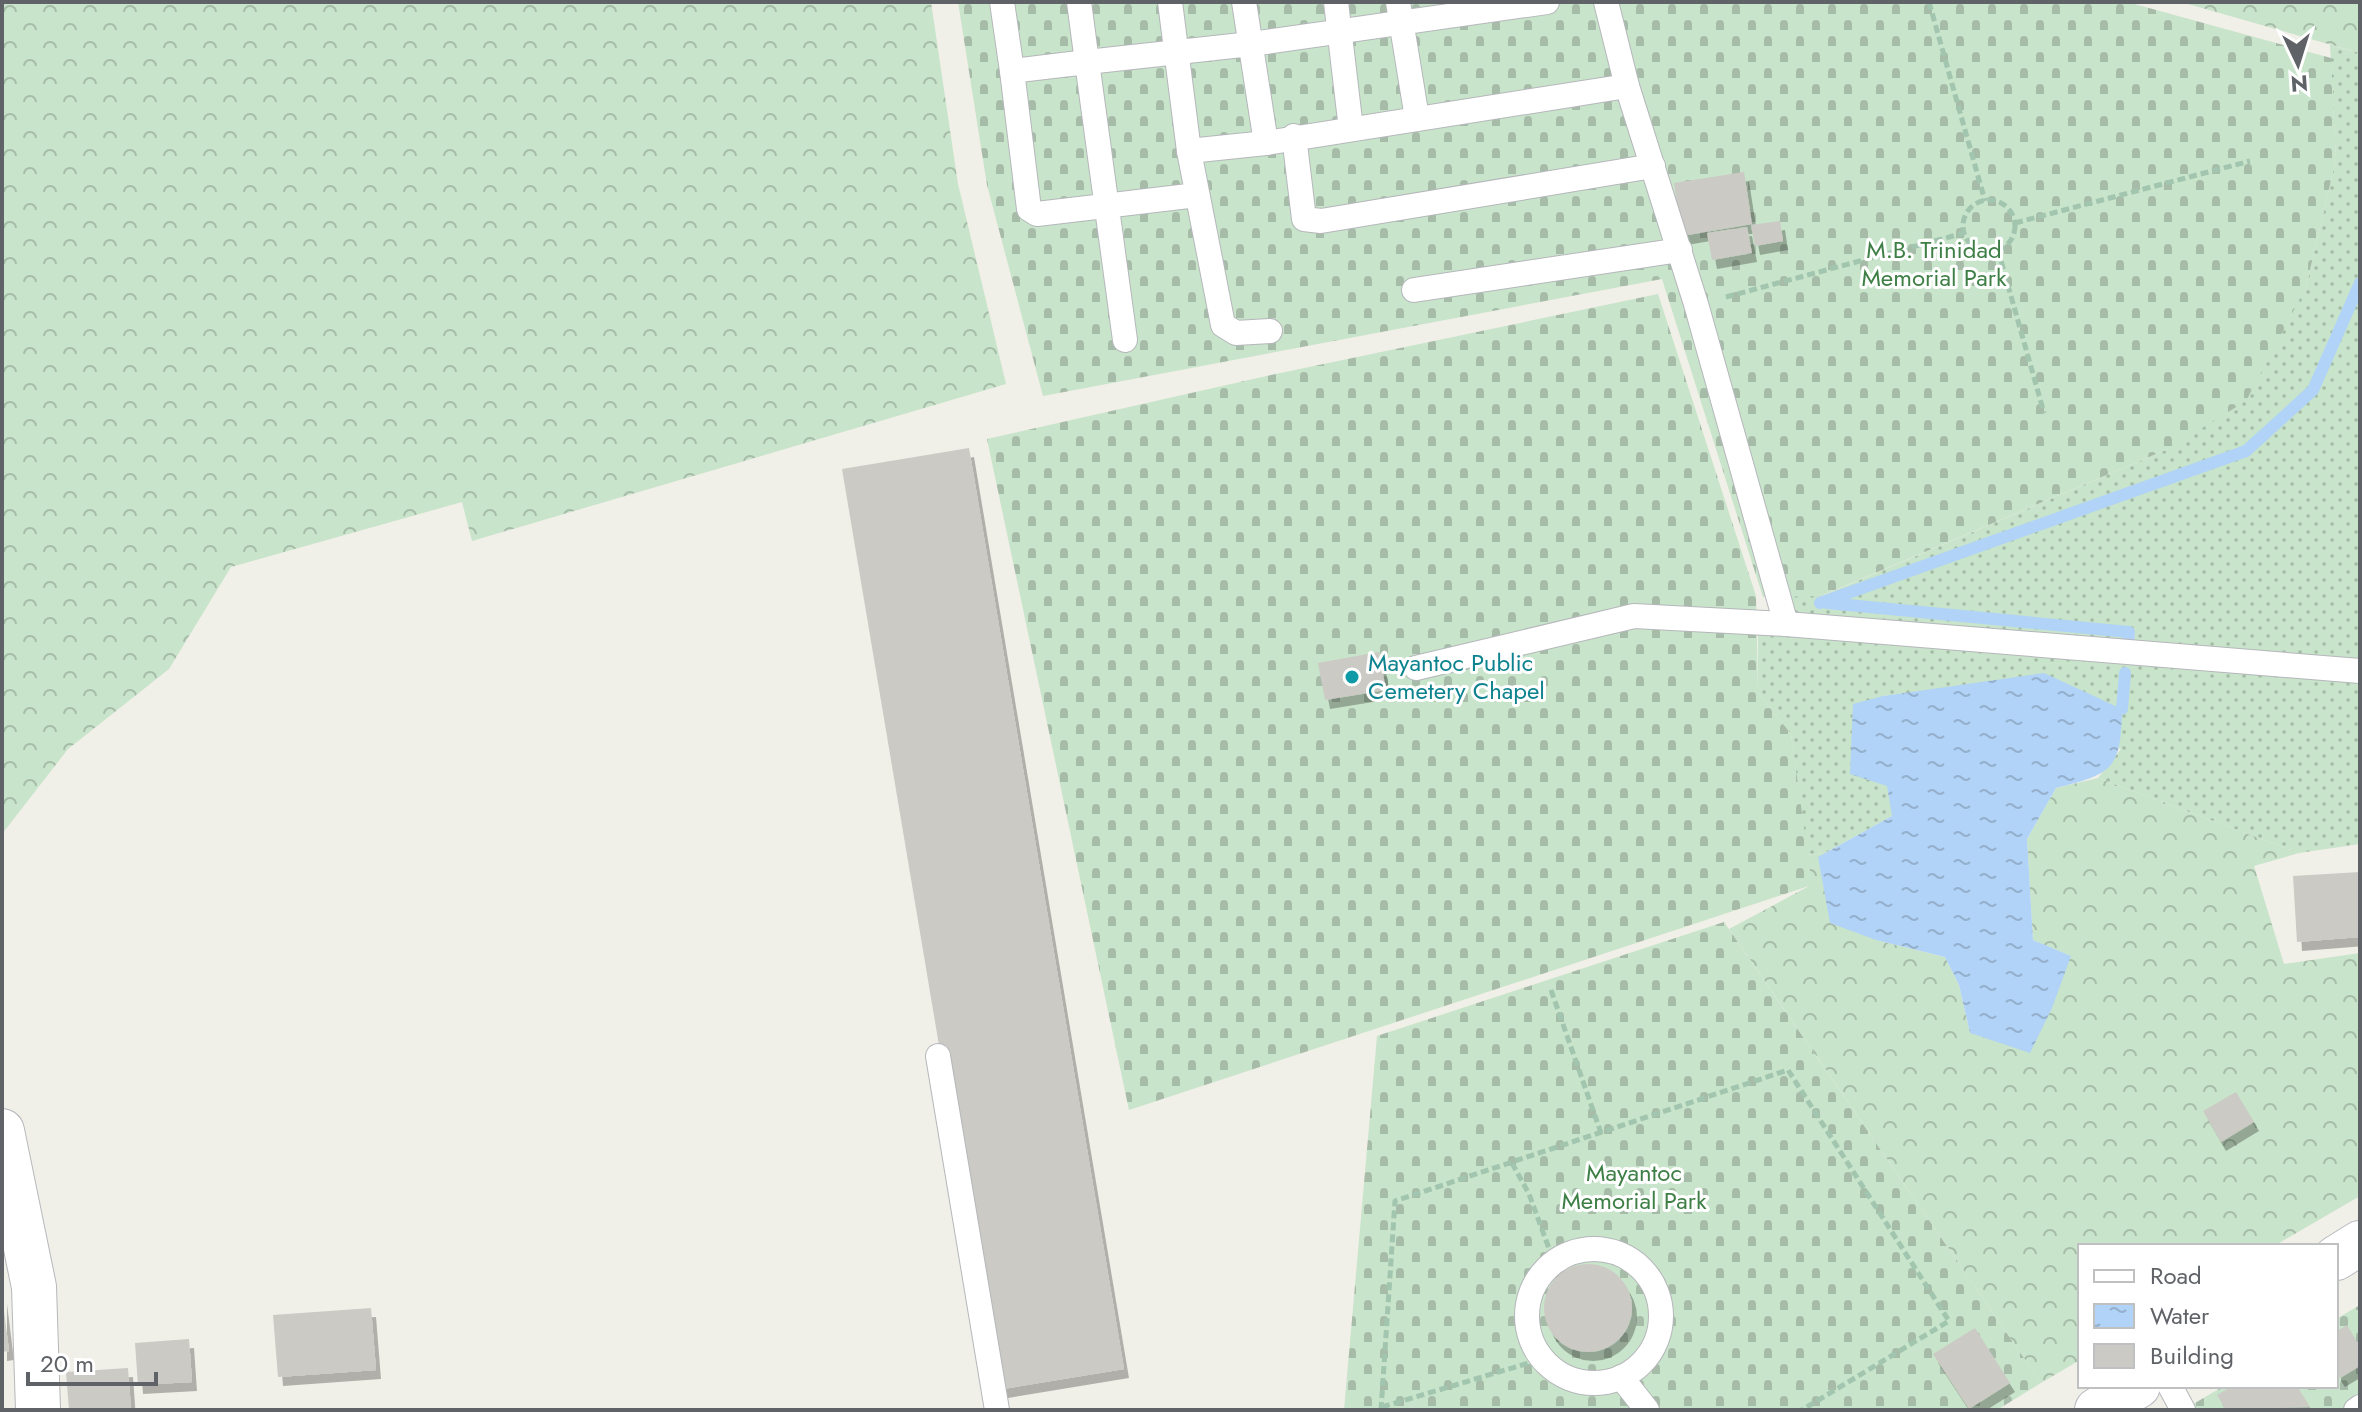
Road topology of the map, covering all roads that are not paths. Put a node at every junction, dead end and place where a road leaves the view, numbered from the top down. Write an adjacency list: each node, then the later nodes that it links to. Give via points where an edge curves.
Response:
1 (1002, 2): 13 (lane)
2 (1079, 2): 12 (lane)
3 (1170, 2): 11 (lane)
4 (1244, 2): 10 (lane)
5 (1336, 2): 9 (lane)
6 (1547, 2): 8 (lane)
7 (1606, 2): 14 (lane)
8 (1399, 12): 9 (lane); 15 (lane)
9 (1339, 31): 10 (lane); 16 (lane)
10 (1251, 44): 11 (lane); 18 (lane)
11 (1177, 51): 12 (lane); 19 (lane)
12 (1087, 62): 13 (lane); 22 (lane)
13 (1012, 71): 22 (lane, via 1029,209 1037,214)
14 (1627, 86): 15 (lane); 20 (lane)
15 (1417, 118): 16 (lane)
16 (1351, 129): 17 (lane)
17 (1294, 136): 18 (lane); 20 (lane, via 1304,219 1321,221)
18 (1266, 143): 19 (lane)
19 (1189, 151): 21 (lane)
20 (1653, 166): 23 (lane)
21 (1197, 195): 22 (lane); 25 (lane, via 1223,325 1236,333)
22 (1106, 205): 26 (lane)
23 (1680, 250): 24 (lane); 27 (lane)
24 (1414, 290)
25 (1270, 331)
26 (1125, 340)
27 (1786, 624): 28 (lane, via 1634,616); 29 (lane)
28 (1416, 668)
29 (2360, 671)
30 (938, 1056): 38 (lane)
31 (2, 1131): 37 (street, via 34,1287)
32 (2360, 1243): 33 (street)
33 (2338, 1257)
34 (1621, 1377): 34 (lane, via 1600,1383 1578,1381 1542,1359 1531,1340 1529,1298 1538,1278 1575,1252 1619,1254 1652,1282 1661,1326 1640,1365); 39 (lane)
35 (2135, 1388): 40 (street)
36 (2171, 1388): 41 (lane)
37 (38, 1410)
38 (997, 1410)
39 (1647, 1410)
40 (2097, 1410)
41 (2183, 1410)

